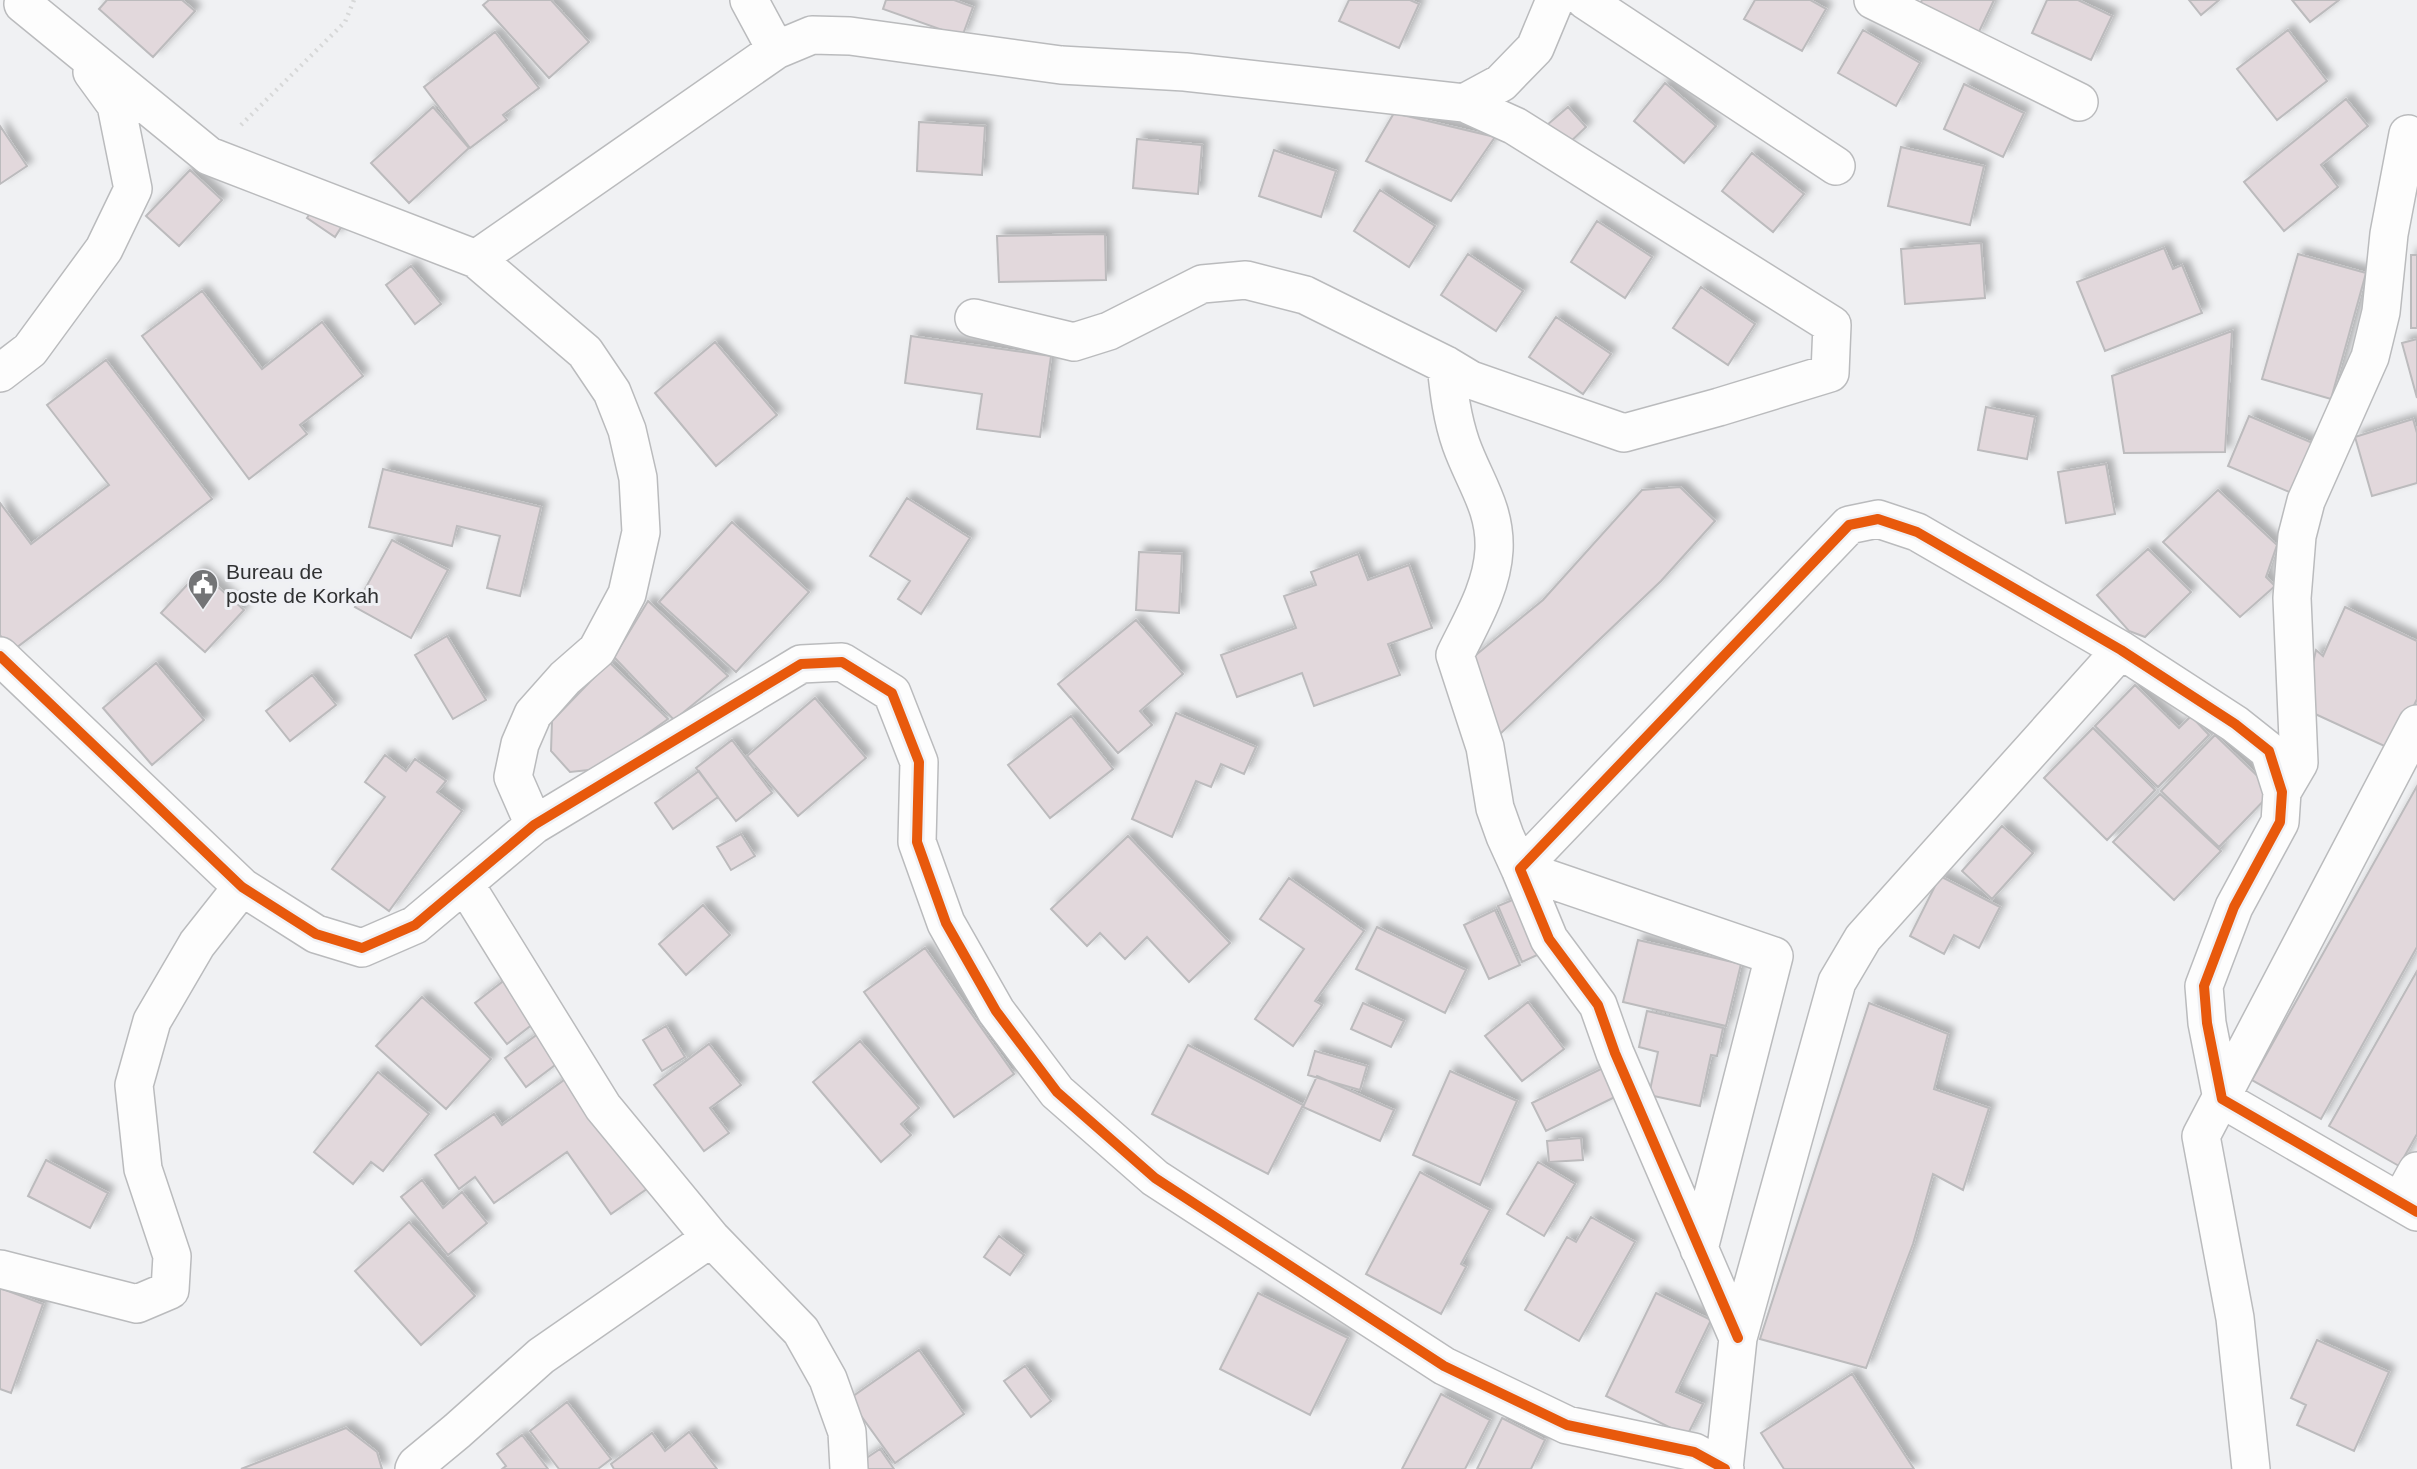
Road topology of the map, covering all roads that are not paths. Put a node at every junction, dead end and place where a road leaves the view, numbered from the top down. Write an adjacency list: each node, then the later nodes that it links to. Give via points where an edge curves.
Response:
1 (750, 0): 5 (street)
2 (1873, 0): 6 (street)
3 (1560, 1): 7 (street, via 1535,48 1501,83); 9 (street)
4 (21, 2): 10 (street, via 209,156); 13 (street, via 76,50 116,105 133,189 104,249 30,350)
5 (776, 50): 7 (street, via 813,35 850,36 1061,65 1185,72); 10 (street)
6 (2079, 102)
7 (1464, 103): 12 (street, via 1515,126 1832,325 1830,373 1624,433 1471,380)
8 (2408, 134): 17 (street, via 2370,357 2306,501 2297,536 2292,598 2299,763)
9 (1836, 166)
10 (476, 259): 18 (street, via 585,352 612,392 638,478 641,532 627,594 597,650 533,715 520,744 513,777)
11 (974, 318): 12 (street, via 1074,342 1109,331 1202,284 1246,279 1305,295)
12 (1446, 365): 19 (street, via 1450,410 1489,507 1494,551 1482,601 1455,655 1485,747 1495,808)
13 (0, 373)
14 (2122, 650): 17 (street, via 2269,751); 19 (street, via 1917,532 1878,519 1849,525); 27 (street, via 1863,938 1837,982)
15 (0, 656): 21 (street)
16 (2417, 724): 22 (street)
17 (2282, 792): 22 (street, via 2280,822 2234,906 2204,986)
18 (534, 825): 20 (street); 30 (street, via 800,664 842,662 892,693 919,761 917,842 946,923 996,1011 1057,1092 1155,1178 1444,1366 1567,1425 1695,1452)
19 (1520, 869): 25 (street, via 1549,939 1598,1005); 25 (street, via 1774,956)
20 (464, 884): 21 (street, via 415,925 362,948 316,934); 24 (street, via 603,1107)
21 (242, 887): 26 (street, via 197,944 152,1021 134,1085 143,1169 172,1256 170,1290 136,1304)
22 (2222, 1099): 23 (street); 31 (street, via 2201,1136 2235,1318)
23 (2411, 1195)
24 (711, 1238): 28 (street, via 541,1356); 29 (street, via 801,1331 828,1379 847,1432)
25 (1699, 1250): 27 (street)
26 (0, 1269)
27 (1738, 1338): 30 (street)
28 (414, 1469)
29 (849, 1469)
30 (1725, 1469)
31 (2251, 1469)

